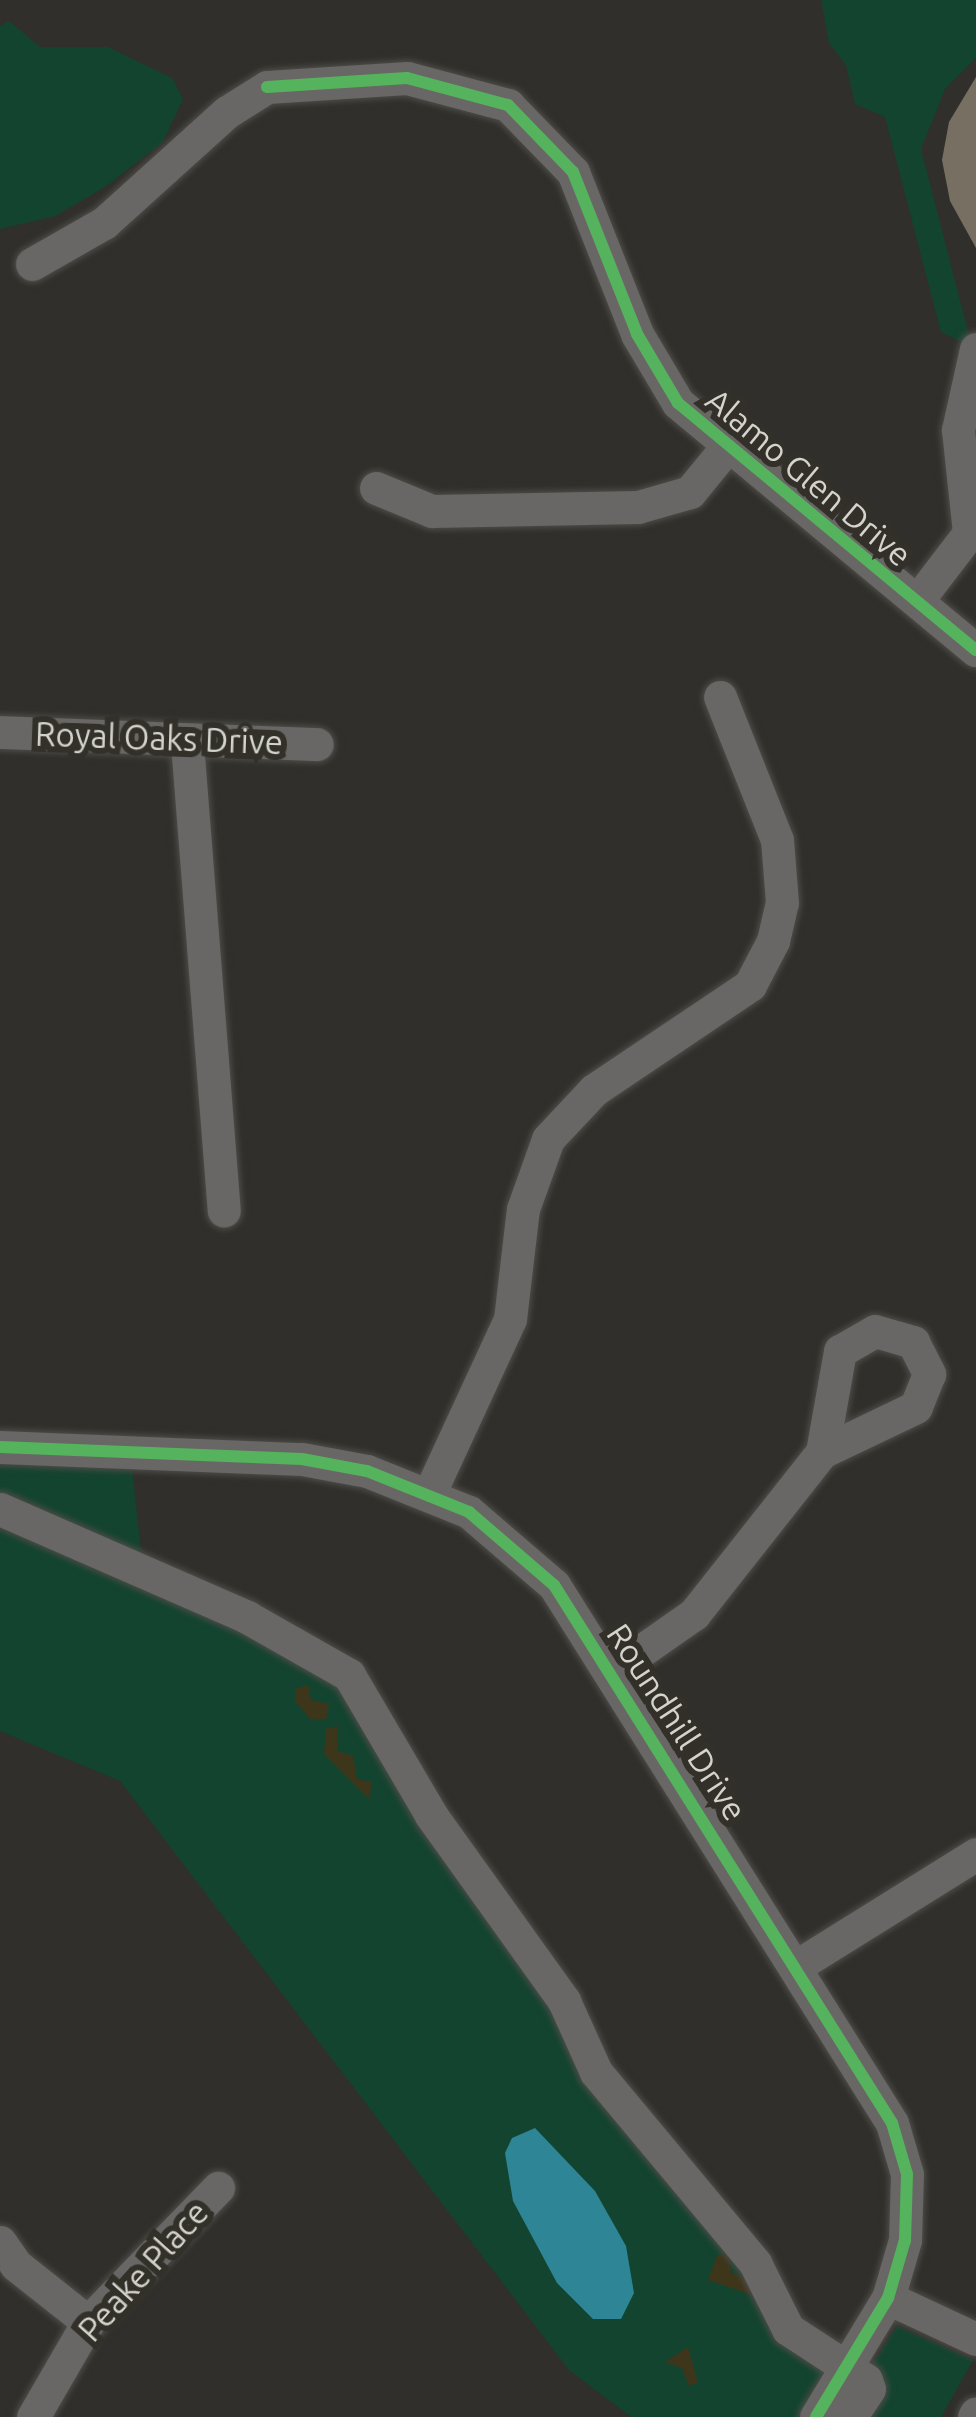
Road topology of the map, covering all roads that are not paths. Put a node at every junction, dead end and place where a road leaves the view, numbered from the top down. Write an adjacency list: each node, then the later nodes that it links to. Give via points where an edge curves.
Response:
1 (32, 264): 3 (street, Alamo Glen Drive, via 104,223 227,112 267,87 406,78 508,105 573,172 651,364)
2 (976, 349): 5 (street, via 958,430 969,533)
3 (726, 448): 4 (street, via 690,492 638,507 432,512); 5 (street, Alamo Glen Drive)
4 (376, 488)
5 (917, 601): 6 (street, Alamo Glen Drive)
6 (976, 650)
7 (720, 697): 14 (street, via 777,840 782,903 772,941 750,985 595,1090 548,1139 523,1209 510,1319)
8 (0, 732): 9 (street, Royal Oaks Drive)
9 (187, 742): 10 (street, Royal Oaks Drive); 11 (street)
10 (317, 744)
11 (224, 1211)
12 (0, 1447): 14 (street, Roundhill Drive, via 302,1459)
13 (822, 1452): 16 (street, via 694,1614)
14 (431, 1490): 16 (street, Roundhill Drive, via 520,1549)
15 (0, 1509): 24 (street, via 247,1617 349,1676 431,1815 564,2001 596,2072 755,2263 788,2329)
16 (614, 1670): 18 (street, Roundhill Drive)
17 (976, 1854): 18 (street)
18 (798, 1964): 21 (street, Roundhill Drive, via 871,2080 907,2174 905,2240)
19 (218, 2188): 22 (street, Peake Place)
20 (0, 2242): 22 (street, via 16,2265)
21 (888, 2298): 23 (street); 24 (street, Roundhill Drive)
22 (88, 2322): 25 (street, Peake Place)
23 (976, 2339)
24 (848, 2368): 26 (street, Roundhill Drive); 27 (street, via 869,2389)
25 (33, 2417)
26 (816, 2417)
27 (850, 2417)

